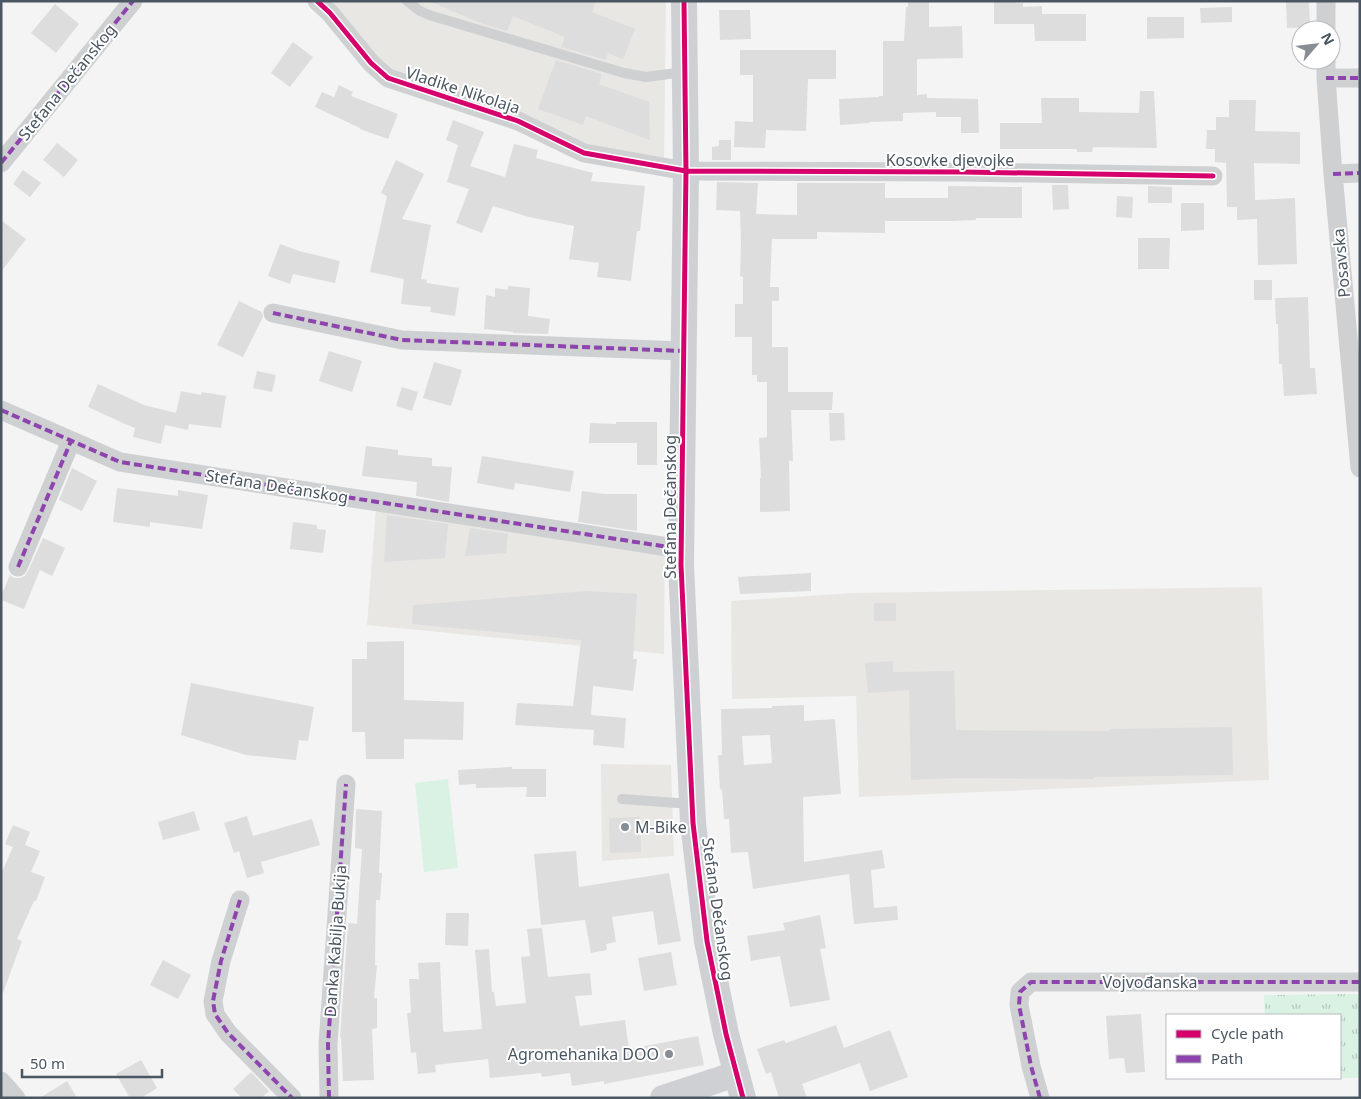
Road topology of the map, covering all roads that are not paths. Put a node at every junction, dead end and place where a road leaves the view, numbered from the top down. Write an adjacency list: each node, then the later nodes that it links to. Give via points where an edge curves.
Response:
1 (133, 1): 11 (street, Stefana Dečanskog)
2 (317, 1): 12 (street, Vladike Nikolaja, via 370,63 388,78 518,121 584,153)
3 (407, 1): 9 (lane, via 429,15 624,73 646,77)
4 (684, 1): 9 (main road, Stefana Dečanskog)
5 (1326, 1): 6 (street)
6 (1326, 20)
7 (1326, 70): 14 (street, Posavska)
8 (1330, 70): 10 (street)
9 (685, 72): 12 (main road, Stefana Dečanskog)
10 (1360, 78)
11 (1, 164)
12 (686, 171): 15 (street, Kosovke djevojke); 17 (main road, Stefana Dečanskog)
13 (1360, 173): 14 (street)
14 (1333, 174): 20 (street, Posavska)
15 (1212, 176)
16 (273, 313): 17 (street, via 402,340)
17 (683, 351): 21 (main road, Stefana Dečanskog)
18 (1, 410): 19 (street, Stefana Dečanskog)
19 (71, 442): 21 (street, Stefana Dečanskog, via 120,462); 22 (street)
20 (1360, 468)
21 (681, 549): 25 (main road, Stefana Dečanskog)
22 (18, 567)
23 (346, 784): 32 (street, Danka Kabilja Bukija, via 328,1044)
24 (622, 800): 25 (lane)
25 (692, 804): 29 (main road, Stefana Dečanskog, via 707,941)
26 (240, 900): 31 (street, via 221,961 213,1000 215,1014 228,1033)
27 (1360, 982): 34 (street, Vojvođanska, via 1030,982 1020,992 1019,1005)
28 (1, 1081): 30 (street)
29 (739, 1086): 33 (main road)
30 (16, 1098)
31 (292, 1098)
32 (329, 1098)
33 (663, 1098)
34 (1040, 1098)

